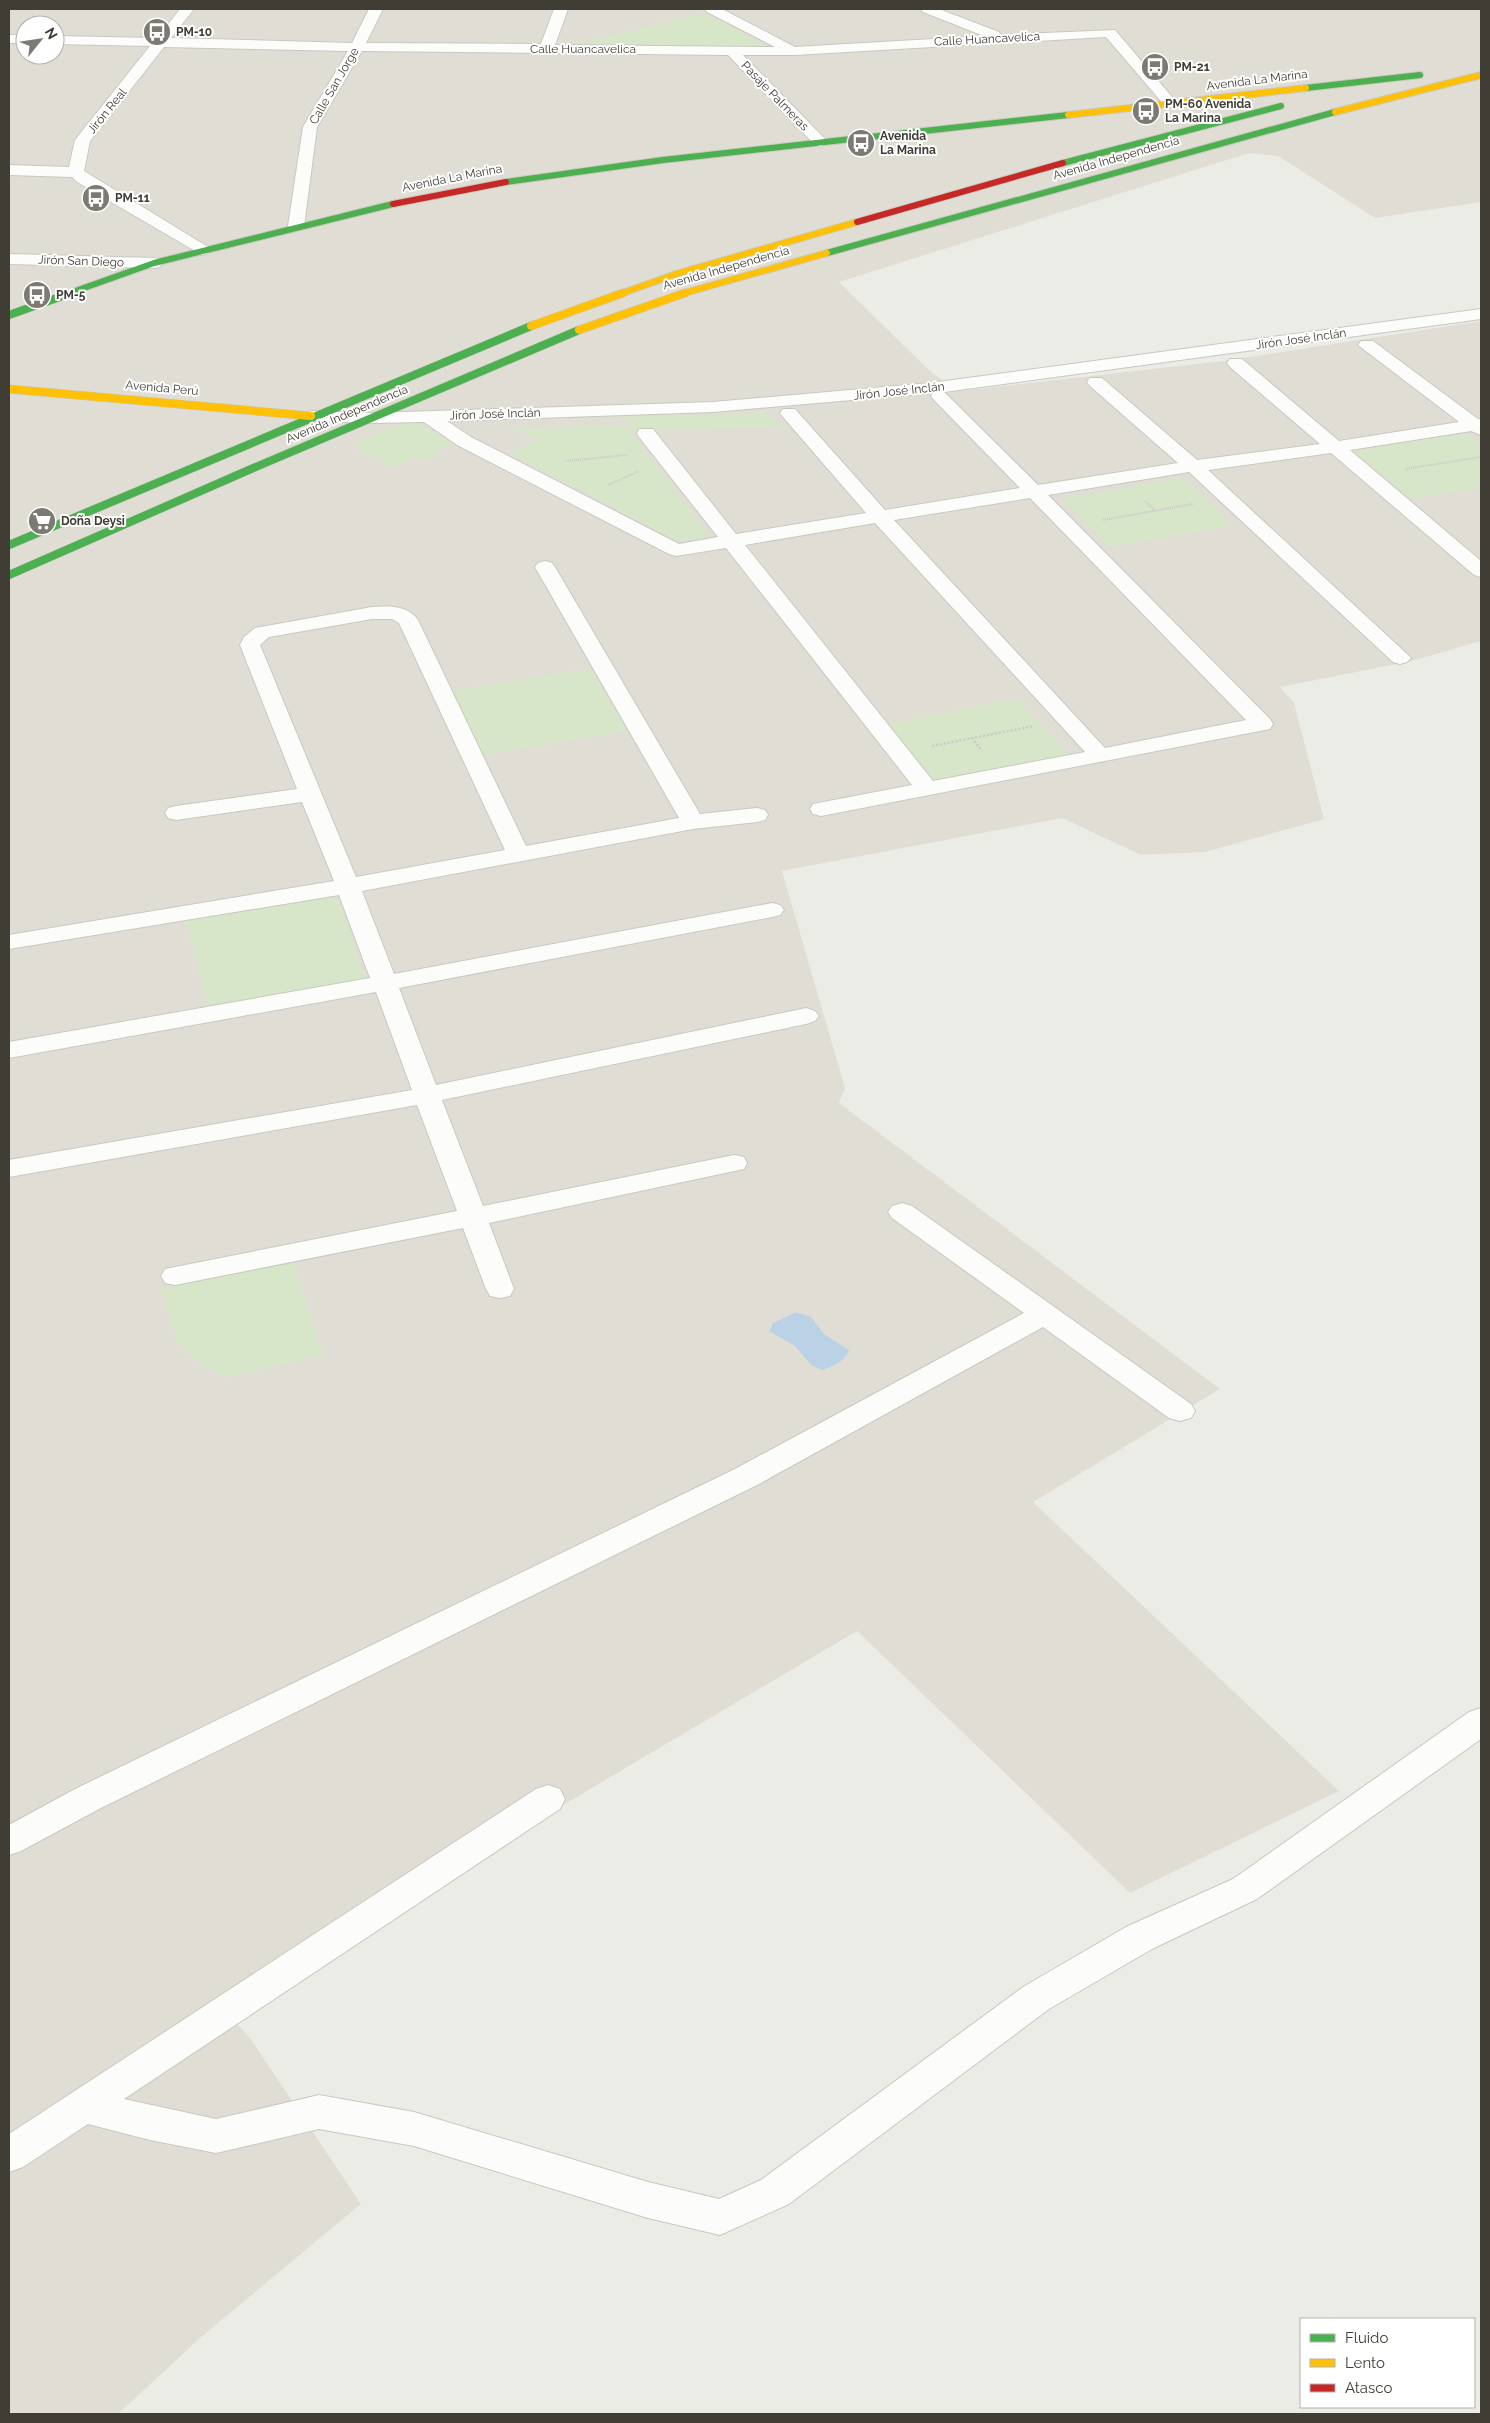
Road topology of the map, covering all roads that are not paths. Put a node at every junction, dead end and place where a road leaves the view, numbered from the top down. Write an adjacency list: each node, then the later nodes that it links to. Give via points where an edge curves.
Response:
1 (187, 9): 8 (street, Jirón Real)
2 (376, 9): 9 (street, Calle San Jorge)
3 (561, 9): 10 (street)
4 (712, 9): 12 (street)
5 (928, 9): 6 (street)
6 (1002, 38): 12 (street, Calle Huancavelica); 17 (street, Calle Huancavelica, via 1110,33)
7 (65, 40): 8 (street, Calle Huancavelica)
8 (162, 42): 9 (street, Calle Huancavelica); 21 (street, Jirón Real, via 83,140)
9 (357, 48): 10 (street, Calle Huancavelica); 24 (street, Calle San Jorge, via 310,126)
10 (546, 49): 11 (street, Calle Huancavelica)
11 (731, 50): 12 (street, Calle Huancavelica); 19 (street, Pasaje Palmeras)
12 (794, 51)
13 (1481, 69): 15 (main road, Avenida La Marina)
14 (1481, 75): 23 (main road, Avenida Independencia, via 1243,136)
15 (1401, 77): 16 (main road, Avenida La Marina); 18 (main road, Avenida Independencia)
16 (1197, 101): 17 (main road, Avenida La Marina); 18 (main road, via 1205,108)
17 (1171, 104): 19 (main road, Avenida La Marina)
18 (1236, 118): 22 (main road, Avenida Independencia)
19 (820, 142): 24 (main road, Avenida La Marina, via 523,179 409,200)
20 (9, 170): 21 (street)
21 (76, 172): 25 (street, via 82,179)
22 (967, 191): 23 (main road); 30 (main road, Avenida Independencia, via 676,274)
23 (1000, 206): 31 (main road, Avenida Independencia, via 723,282 608,318)
24 (296, 226): 25 (main road, Avenida La Marina)
25 (202, 250): 27 (main road, Avenida La Marina)
26 (9, 259): 27 (street, Jirón San Diego)
27 (154, 263): 29 (main road, Avenida La Marina)
28 (1481, 314): 39 (street, Jirón José Inclán, via 930,388 713,407)
29 (9, 315)
30 (534, 325): 31 (main road); 38 (main road, Avenida Independencia)
31 (567, 336): 40 (main road, Avenida Independencia)
32 (1367, 345): 41 (street)
33 (1236, 363): 43 (street)
34 (1096, 382): 44 (street)
35 (9, 389): 38 (main road, Avenida Perú)
36 (940, 396): 45 (street)
37 (789, 413): 46 (street)
38 (314, 416): 40 (street, Jirón José Inclán); 48 (main road, Avenida Independencia)
39 (428, 416): 40 (street, Jirón José Inclán); 47 (street, via 464,441 676,550)
40 (373, 418): 51 (main road, Avenida Independencia)
41 (1479, 426): 43 (street)
42 (646, 433): 47 (street)
43 (1337, 447): 44 (street); 52 (street)
44 (1193, 466): 45 (street); 54 (street)
45 (1033, 492): 46 (street); 55 (street, via 1262,724)
46 (880, 517): 47 (street); 55 (street)
47 (730, 541): 56 (street)
48 (9, 545)
49 (9, 561): 51 (main road)
50 (545, 567): 61 (street)
51 (25, 569): 53 (main road, Avenida Independencia)
52 (1481, 571)
53 (9, 576)
54 (1400, 658)
55 (1100, 754): 56 (street)
56 (926, 787): 58 (street)
57 (309, 794): 59 (street); 62 (street, via 251,641 262,632 271,630 381,612 397,614 408,620); 63 (street)
58 (821, 809)
59 (176, 813)
60 (757, 815): 61 (street)
61 (693, 822): 62 (street)
62 (518, 853): 63 (street)
63 (348, 886): 65 (street); 66 (street)
64 (772, 910): 66 (street)
65 (9, 942)
66 (385, 983): 68 (street); 69 (street)
67 (806, 1016): 69 (street)
68 (9, 1050)
69 (428, 1095): 71 (street); 73 (street)
70 (734, 1163): 73 (street)
71 (9, 1169)
72 (902, 1212): 76 (street)
73 (474, 1217): 74 (street); 75 (street)
74 (175, 1276)
75 (500, 1289)
76 (1045, 1314): 77 (street); 80 (street, via 746,1477 88,1798)
77 (1180, 1410)
78 (1481, 1722): 81 (street, via 1245,1889 1139,1938 1036,1998 775,2192 720,2217 648,2200 414,2129 319,2112 216,2136)
79 (548, 1799): 81 (street)
80 (9, 1841)
81 (84, 2106): 82 (street)
82 (9, 2155)

